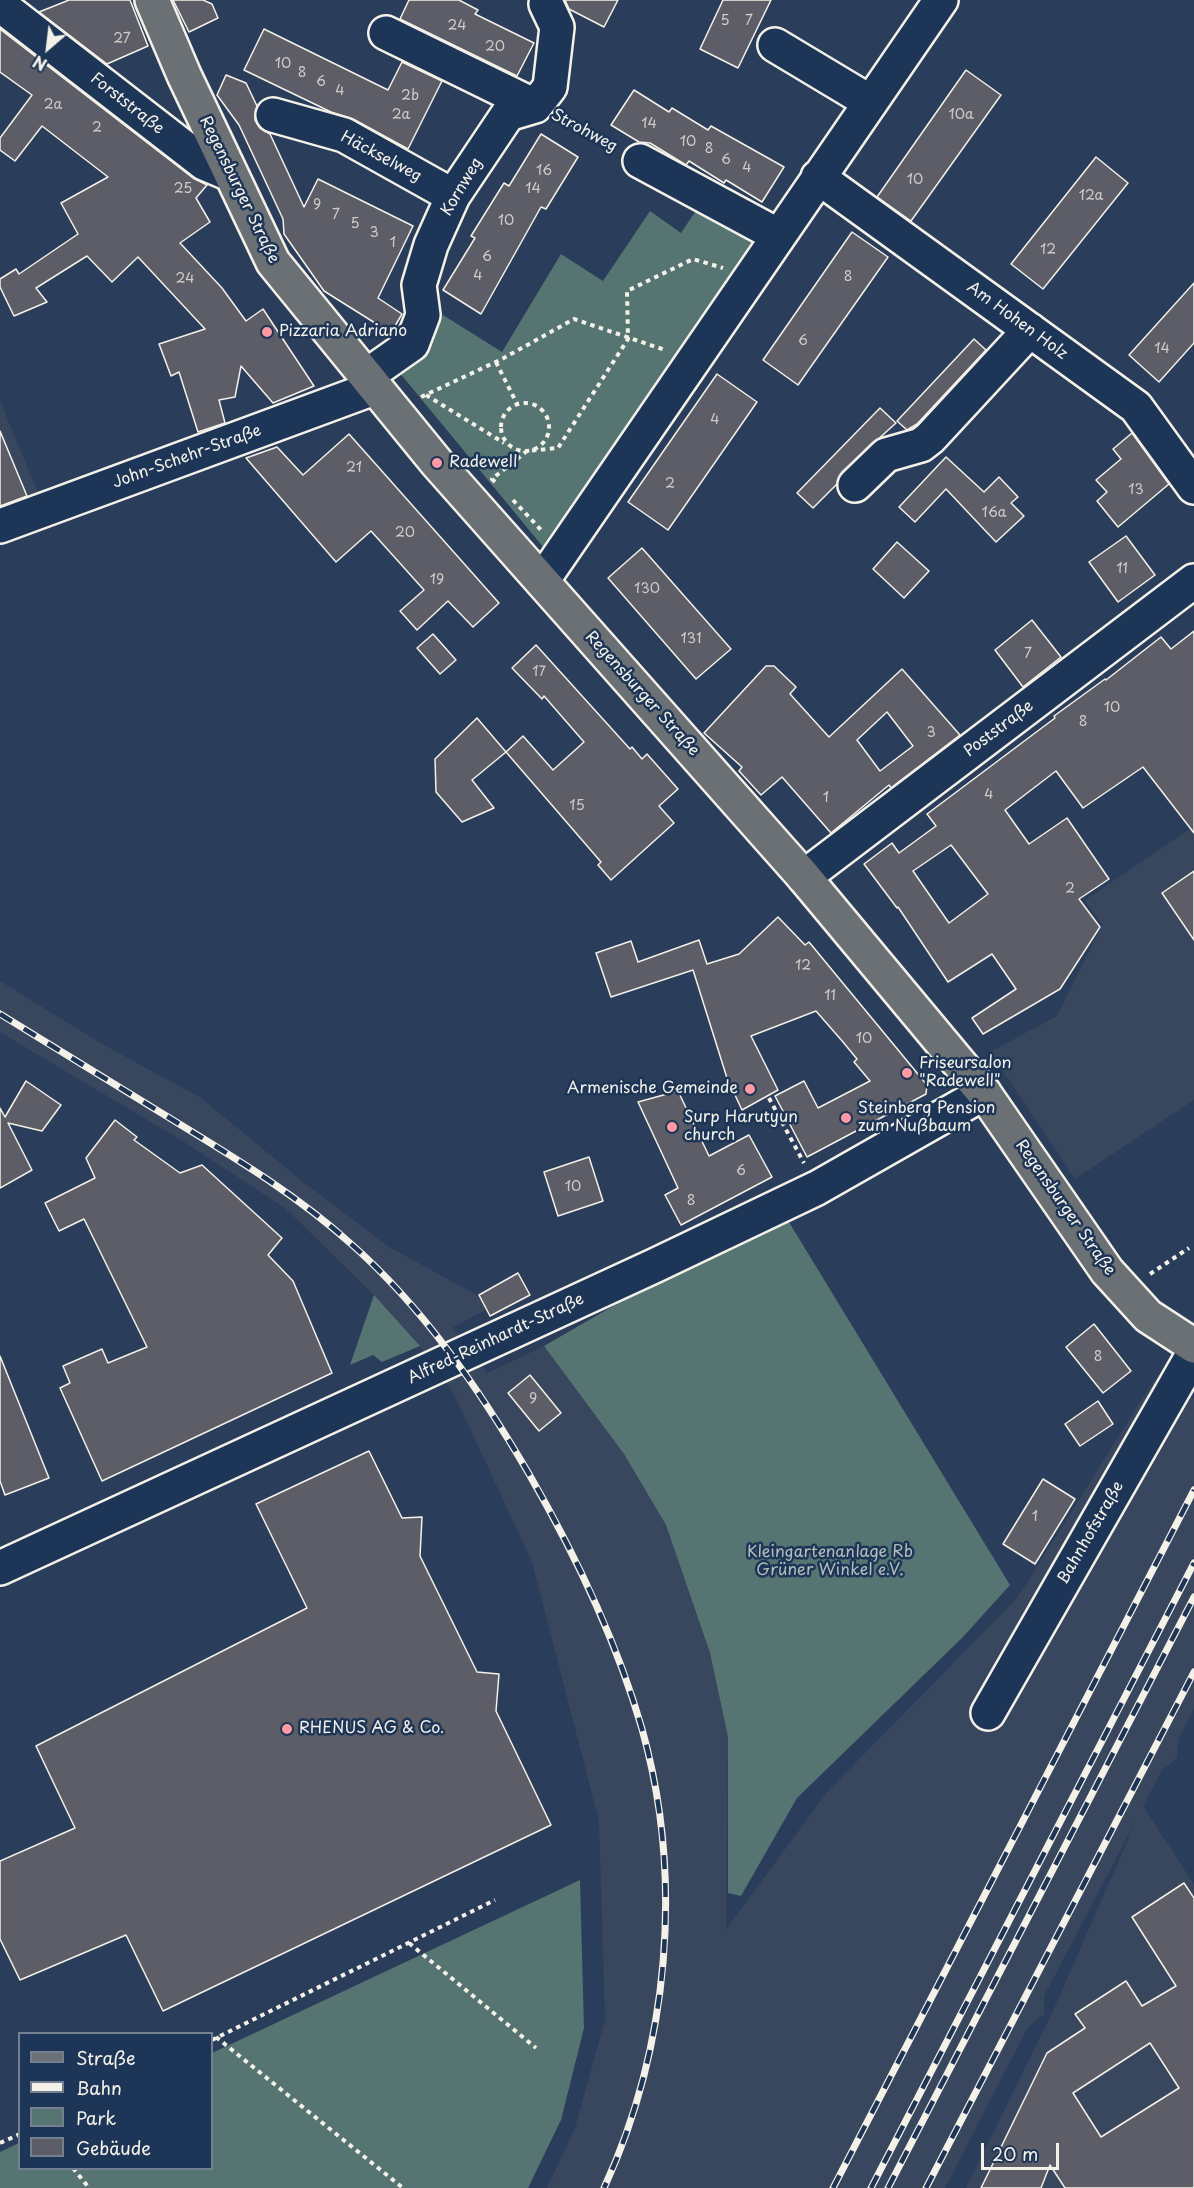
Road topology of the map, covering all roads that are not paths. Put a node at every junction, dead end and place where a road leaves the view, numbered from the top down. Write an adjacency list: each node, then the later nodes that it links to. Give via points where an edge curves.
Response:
1 (152, 0): 11 (main road, Regensburger Straße)
2 (940, 0): 7 (street)
3 (546, 4): 8 (street, via 557,27 550,87)
4 (0, 6): 11 (street, Forststraße, via 204,163)
5 (386, 33): 8 (street, Strohweg)
6 (774, 45): 7 (street)
7 (870, 102): 12 (street)
8 (535, 106): 13 (street, Kornweg, via 508,114)
9 (273, 115): 13 (street, Häckselweg, via 344,135)
10 (640, 161): 14 (street)
11 (230, 174): 16 (main road, Regensburger Straße, via 273,262)
12 (818, 177): 14 (street); 15 (street, Am Hohen Holz)
13 (453, 196): 16 (street, Kornweg, via 431,245 419,285 423,315 412,344)
14 (779, 236): 20 (street)
15 (1030, 330): 17 (street, via 930,438 921,445 886,456); 18 (street, Am Hohen Holz, via 1136,407)
16 (377, 392): 19 (street, John-Schehr-Straße); 20 (main road, Regensburger Straße)
17 (855, 485)
18 (1194, 487)
19 (0, 526)
20 (542, 581): 22 (main road, Regensburger Straße)
21 (1194, 581): 22 (street, Poststraße)
22 (804, 877): 23 (main road, Regensburger Straße)
23 (984, 1094): 24 (main road, Regensburger Straße, via 1107,1271 1148,1316); 26 (street, Alfred-Reinhardt-Straße, via 817,1188)
24 (1194, 1346)
25 (1194, 1353): 27 (street, Bahnhofstraße)
26 (0, 1568)
27 (988, 1713)

